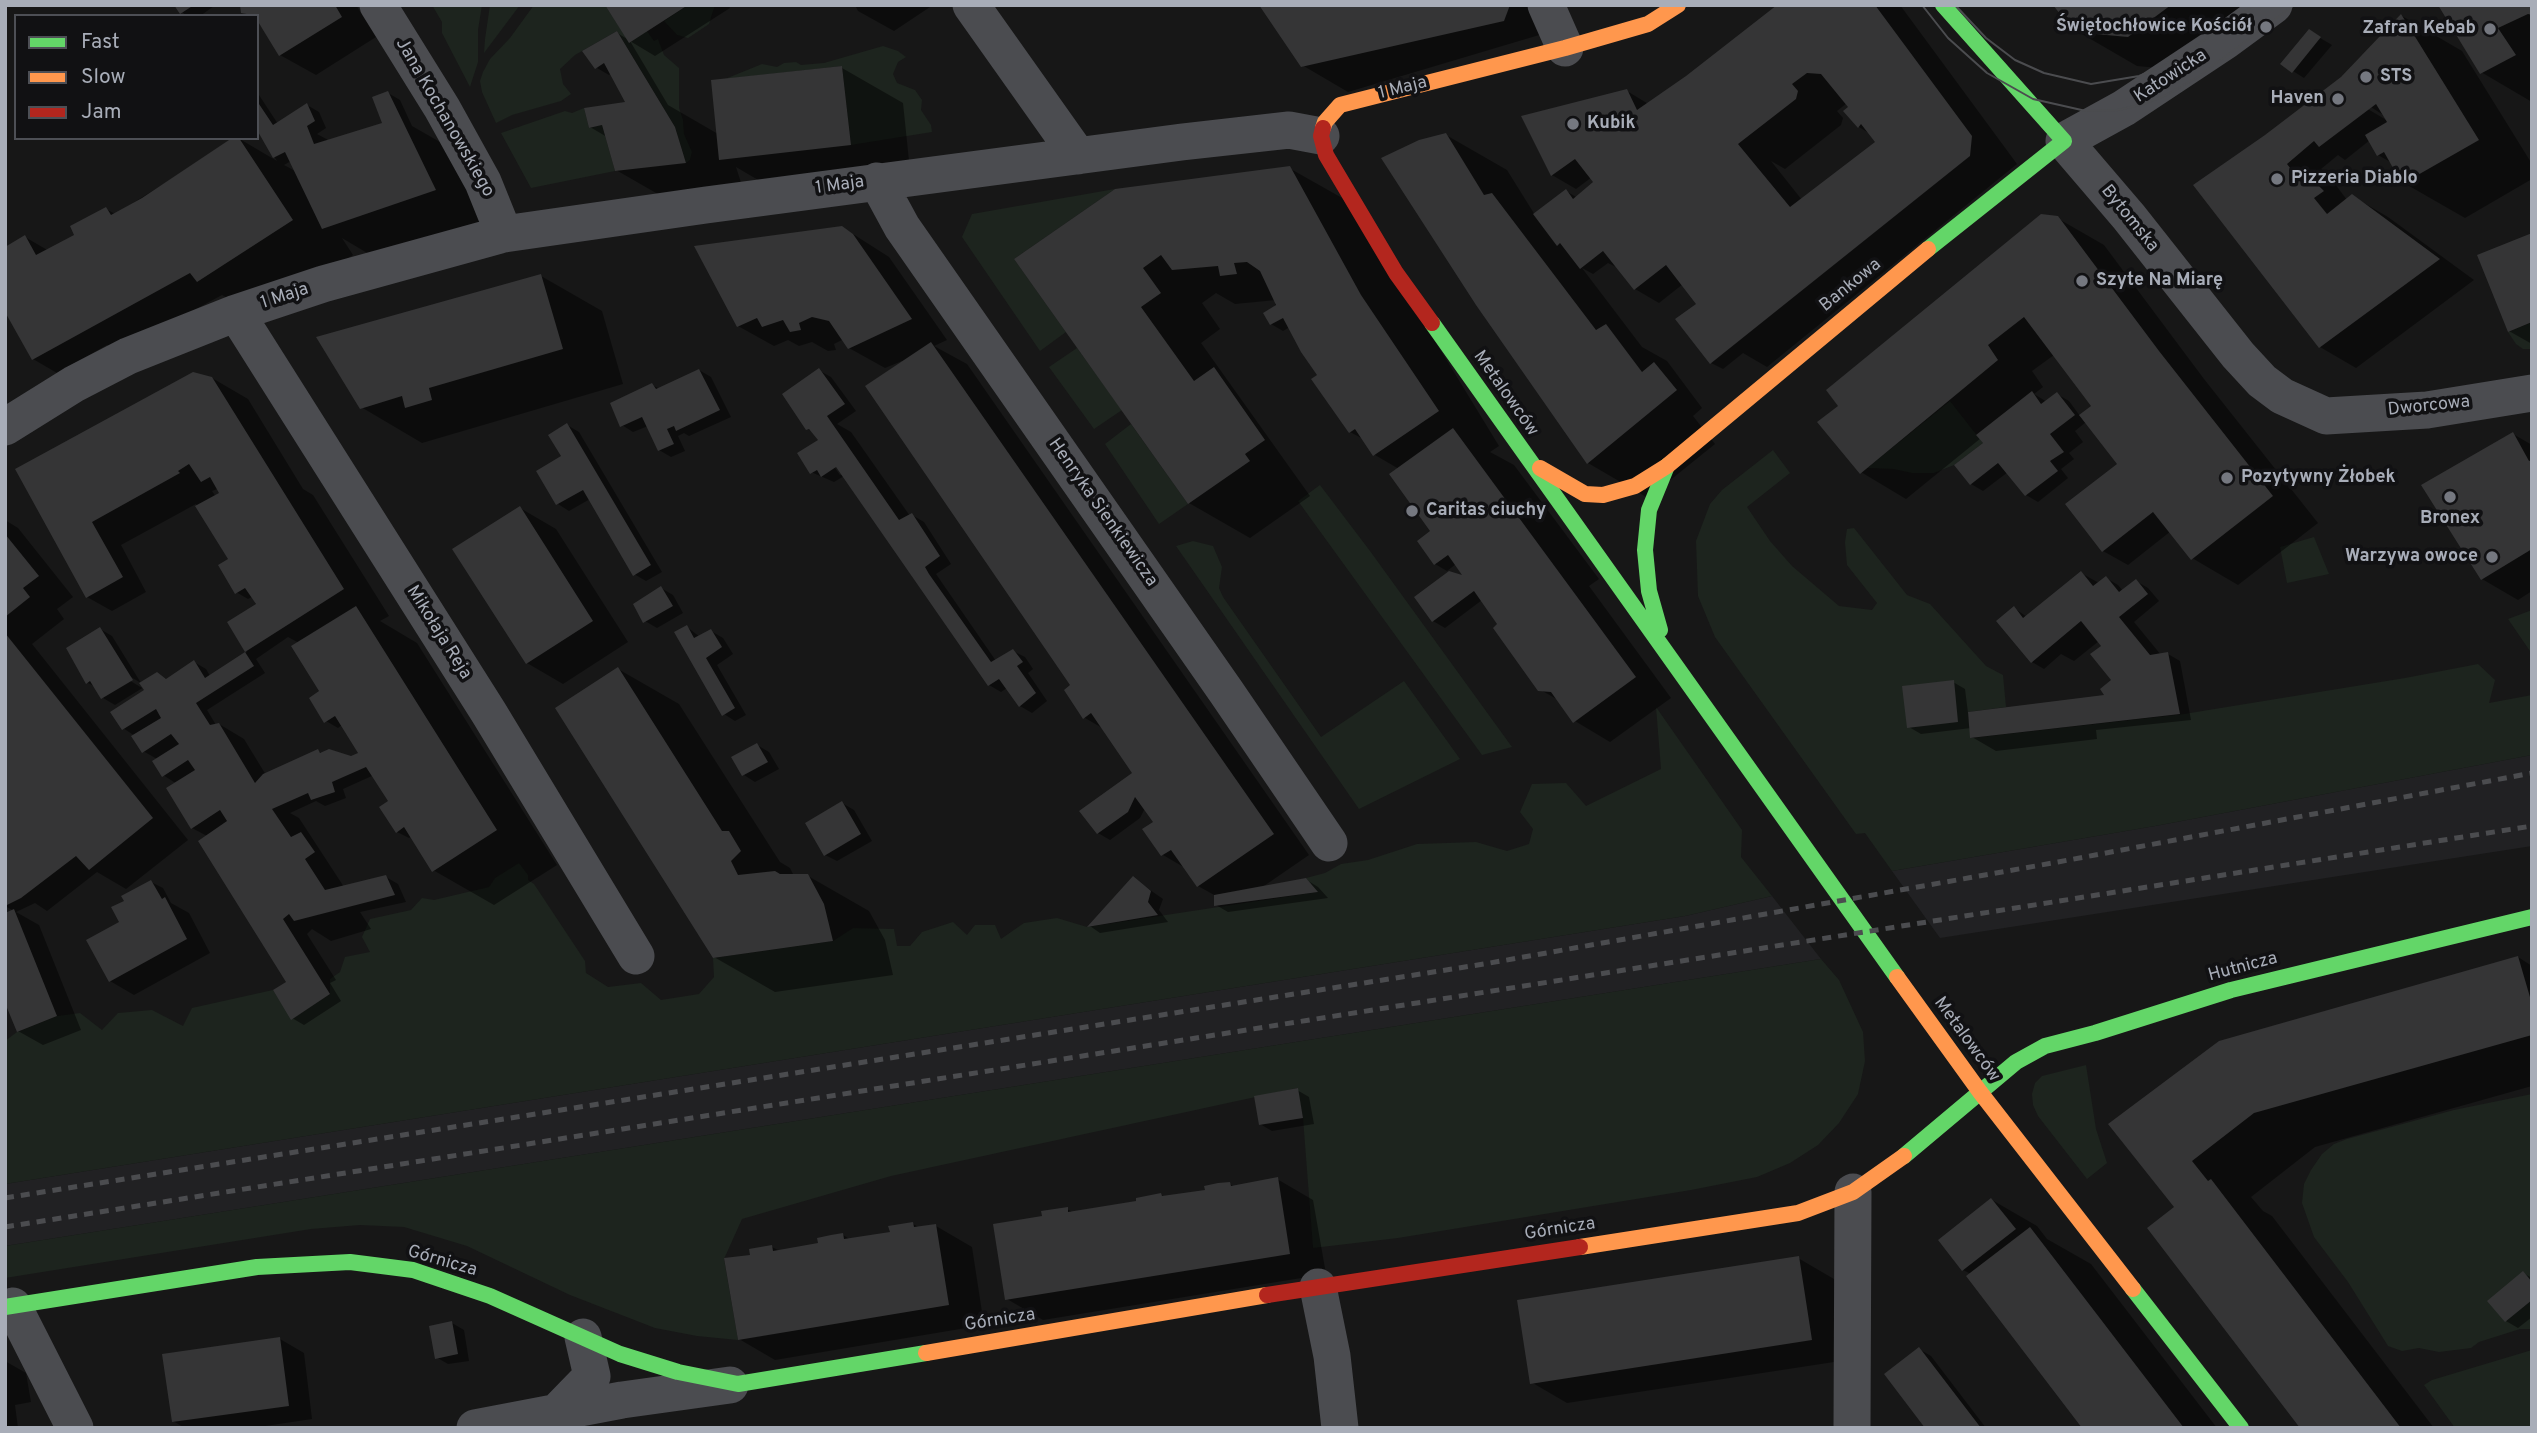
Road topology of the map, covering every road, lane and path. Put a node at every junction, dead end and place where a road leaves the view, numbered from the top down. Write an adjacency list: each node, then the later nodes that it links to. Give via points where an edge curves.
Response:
1 (378, 5): 12 (street, Jana Kochanowskiego, via 477,171)
2 (971, 5): 10 (street)
3 (1546, 5): 7 (street)
4 (1678, 5): 7 (street, 1 Maja, via 1648,24)
5 (1943, 5): 9 (street, Bytomska)
6 (2274, 5): 9 (street, Katowicka, via 2124,108)
7 (1565, 48): 8 (street, 1 Maja, via 1340,105 1325,122)
8 (1321, 136): 10 (street, 1 Maja, via 1289,130); 17 (street, Metalowców, via 1326,155 1396,272)
9 (2064, 141): 15 (street, Bytomska, via 2262,381 2282,396); 18 (street, Bankowa, via 1884,283)
10 (1078, 156): 11 (street, 1 Maja)
11 (877, 181): 12 (street, 1 Maja); 20 (street, Henryka Sienkiewicza, via 902,227)
12 (504, 234): 13 (street, 1 Maja)
13 (236, 313): 16 (street, 1 Maja, via 128,356); 22 (street, Mikołaja Reja, via 489,713)
14 (2532, 393): 15 (street, Dworcowa, via 2427,411)
15 (2326, 416)
16 (5, 427)
17 (1523, 453): 18 (street, Bankowa, via 1541,469 1594,495 1635,486); 19 (street, Metalowców)
18 (1667, 466): 19 (street, Metalowców, via 1649,510 1645,550 1648,591)
19 (1674, 664): 23 (street, Metalowców)
20 (1329, 843)
21 (2532, 917): 23 (street, Hutnicza, via 2231,990 2045,1046 2016,1062)
22 (636, 956)
23 (1980, 1092): 24 (street, Górnicza); 34 (street, Metalowców)
24 (1853, 1192): 25 (street, Górnicza, via 1798,1213); 33 (street)
25 (1318, 1287): 28 (street, Górnicza); 32 (street)
26 (9, 1307): 27 (street, Górnicza, via 257,1267 350,1262 413,1270 490,1296); 30 (street)
27 (583, 1338): 28 (street, Górnicza, via 678,1372); 29 (street, via 592,1376)
28 (738, 1384): 29 (street)
29 (557, 1412): 31 (street)
30 (75, 1428)
31 (475, 1428)
32 (1340, 1428)
33 (1852, 1428)
34 (2241, 1428)

